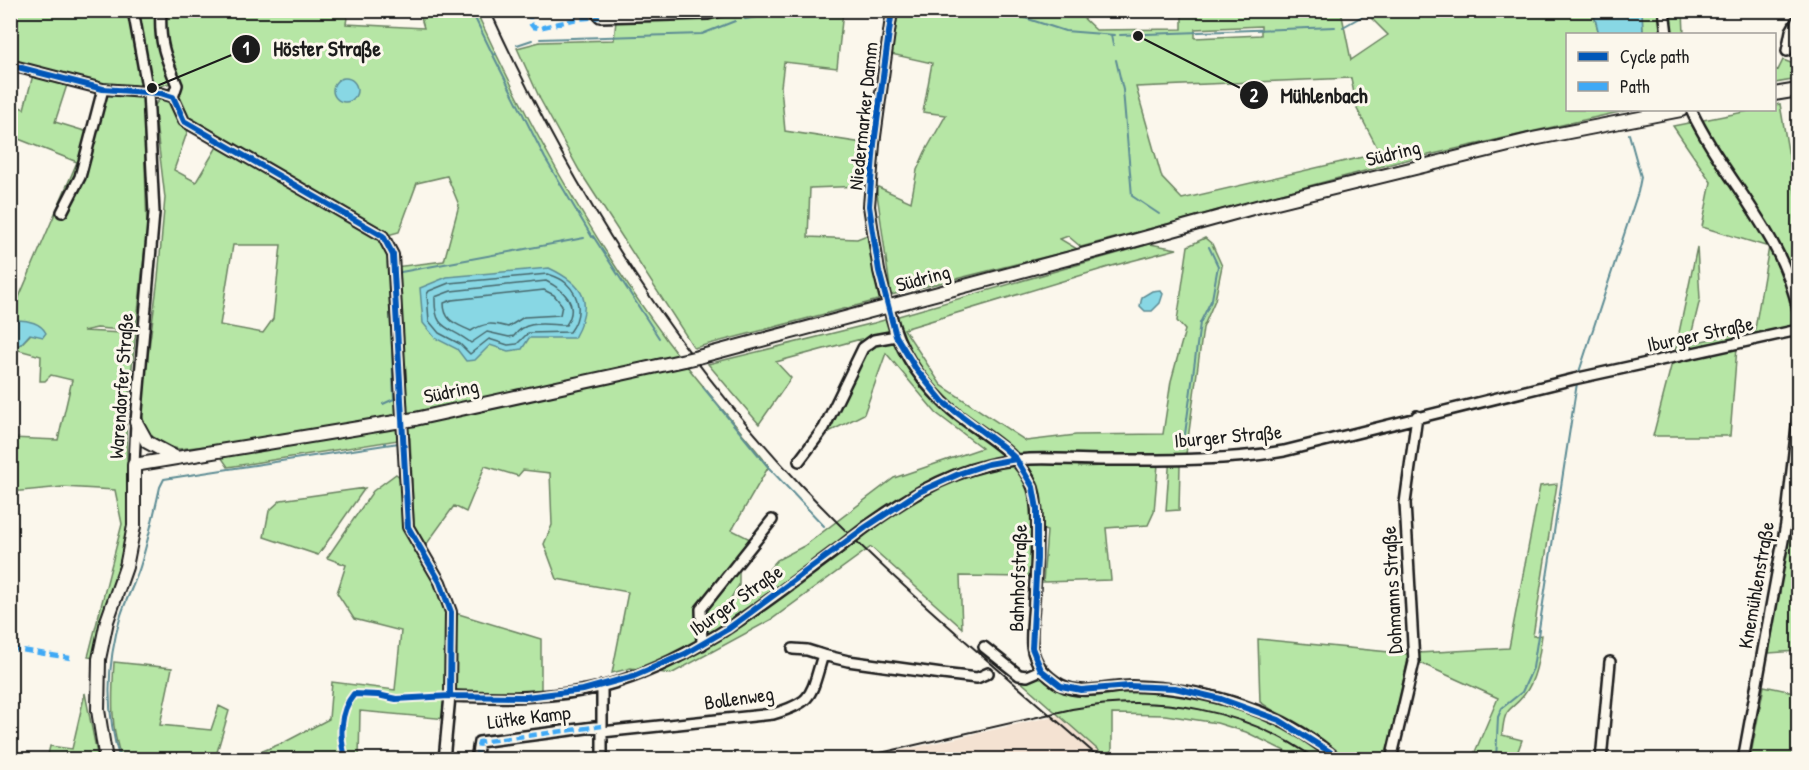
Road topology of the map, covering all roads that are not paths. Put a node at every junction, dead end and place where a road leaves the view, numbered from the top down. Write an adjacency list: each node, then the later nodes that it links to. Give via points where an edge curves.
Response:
1 (133, 10): 13 (street, Warendorfer Straße)
2 (161, 10): 15 (street, via 163,53 177,85)
3 (594, 10): 4 (street, via 600,17 708,14)
4 (724, 10)
5 (892, 10): 19 (street, Niedermarker Damm, via 869,206)
6 (1664, 10): 8 (street)
7 (1798, 20): 9 (street)
8 (1667, 33)
9 (1787, 51)
10 (10, 65): 11 (street)
11 (103, 89): 13 (street); 18 (street, via 80,177)
12 (1798, 90): 14 (main road)
13 (148, 92): 15 (street); 26 (street, Warendorfer Straße, via 154,213)
14 (1776, 94)
15 (173, 97): 40 (street, via 184,121 383,236 393,255 408,528 440,582 451,612)
16 (1676, 111): 27 (main road, Südring, bridge, via 1533,139 1260,206 685,360 415,419)
17 (1691, 111): 20 (street, via 1779,252)
18 (62, 212)
19 (885, 296)
20 (1798, 310)
21 (891, 316): 23 (street)
22 (1798, 330): 24 (street, Iburger Straße)
23 (896, 336): 28 (street, via 943,402); 29 (street, via 874,340 863,348 824,428)
24 (1417, 416): 28 (street, Iburger Straße, via 1257,456); 47 (street, Dohmanns Straße, via 1405,503 1414,662)
25 (1798, 417): 49 (street, Knemühlenstraße, via 1786,524)
26 (136, 422): 27 (main road, via 147,442); 30 (street, Warendorfer Straße)
27 (175, 457): 30 (main road, Südring)
28 (1016, 459): 32 (street, Iburger Straße, bridge, via 939,481 901,503); 37 (street, Bahnhofstraße, via 1033,488 1037,509 1032,648)
29 (799, 461)
30 (134, 465): 42 (main road, Warendorfer Straße, via 135,526 99,659 98,710)
31 (772, 520): 32 (street, Iburger Straße, via 700,609)
32 (702, 645): 39 (street, Iburger Straße, via 660,666)
33 (984, 646): 37 (street, Bahnhofstraße, via 1019,675)
34 (793, 649): 35 (street)
35 (823, 655): 38 (street, via 978,678); 41 (street, Bollenweg, via 808,699 798,706 773,714)
36 (1610, 662): 48 (street)
37 (1041, 670): 46 (street, via 1061,686 1081,690 1175,688 1221,699 1279,720)
38 (988, 673)
39 (603, 686): 40 (street, Iburger Straße, via 526,697); 41 (street)
40 (450, 696): 43 (street)
41 (602, 729): 44 (street, Lütke Kamp, via 478,742); 45 (street)
42 (106, 759)
43 (444, 759)
44 (477, 759)
45 (602, 759)
46 (1338, 759)
47 (1391, 759)
48 (1601, 759)
49 (1743, 759)

